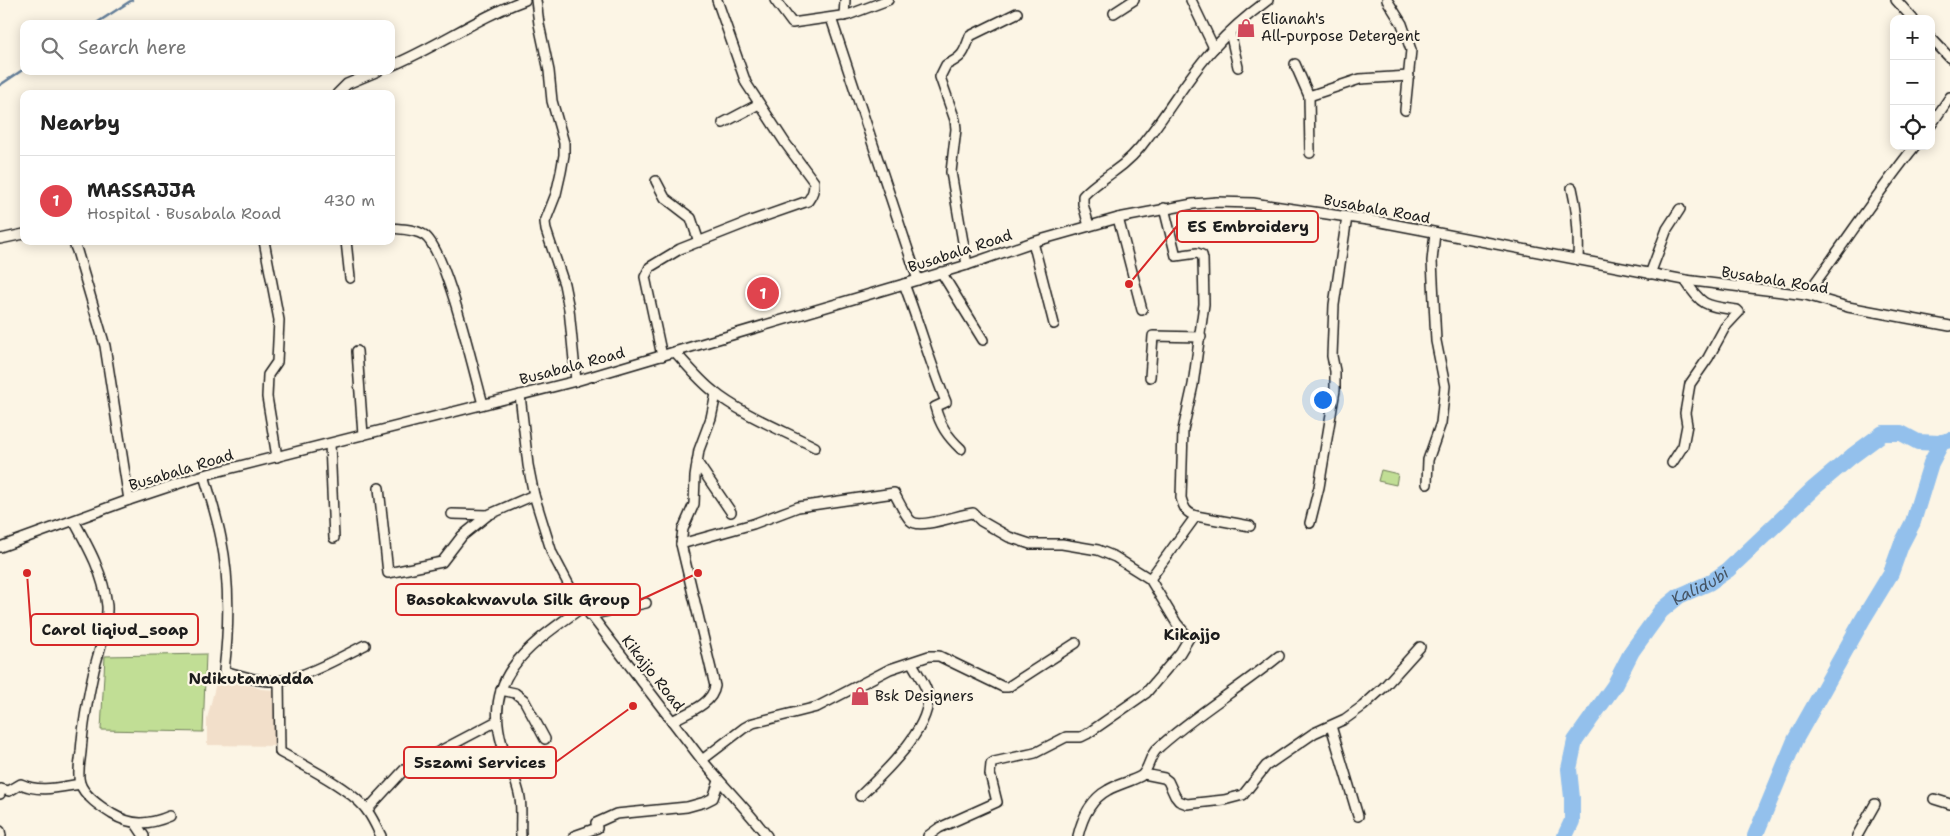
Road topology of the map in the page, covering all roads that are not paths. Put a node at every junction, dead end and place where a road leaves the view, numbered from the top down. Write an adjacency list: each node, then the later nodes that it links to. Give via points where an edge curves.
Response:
1 (525, 0): 21 (street, via 500,9)
2 (536, 0): 69 (street, via 552,101 564,143 556,194 545,222 566,293)
3 (717, 0): 29 (street, via 738,64)
4 (775, 0): 16 (street, via 792,23)
5 (845, 0): 15 (street)
6 (888, 0): 15 (street)
7 (1134, 0): 12 (street)
8 (1191, 0): 19 (street)
9 (1268, 0): 17 (street)
10 (1387, 0): 25 (street, via 1402,24 1411,50)
11 (1896, 0): 14 (street)
12 (1114, 13)
13 (1016, 14): 52 (street, via 970,36 964,54 946,65 940,77 955,120 952,172)
14 (1909, 15)
15 (844, 16): 16 (street)
16 (831, 18): 56 (street)
17 (1230, 32): 19 (street); 23 (street)
18 (1935, 42): 20 (street)
19 (1214, 48): 41 (street, via 1149,137 1126,161 1083,196)
20 (1950, 58)
21 (395, 64)
22 (1294, 64): 27 (street)
23 (1238, 67)
24 (368, 75): 26 (street)
25 (1409, 76): 27 (street, via 1360,78); 30 (street)
26 (341, 90)
27 (1309, 96): 34 (street)
28 (1950, 98): 31 (street)
29 (759, 104): 32 (street); 46 (street, via 814,182 812,195 808,201)
30 (1405, 110)
31 (1935, 119)
32 (723, 123)
33 (1911, 150): 59 (street)
34 (1310, 153)
35 (656, 181): 46 (street, via 665,198 691,218)
36 (1572, 188): 51 (street, via 1579,227)
37 (1164, 208): 39 (street, Busabala Road, via 1217,202 1253,203); 40 (street, Busabala Road); 63 (street, via 1176,256 1202,255 1204,304)
38 (1680, 209): 54 (street, via 1667,229)
39 (1347, 217): 43 (street, Busabala Road); 90 (street, via 1334,305 1332,356 1336,372 1335,390)
40 (1118, 218): 41 (street, Busabala Road); 60 (street)
41 (1089, 226): 47 (street, Busabala Road)
42 (395, 228): 72 (street, via 424,235 432,244 446,274)
43 (1435, 233): 51 (street, Busabala Road); 81 (street, via 1432,261 1436,341 1445,386 1441,423 1428,460)
44 (20, 235): 45 (street)
45 (0, 239)
46 (699, 242): 67 (street, via 650,267 644,277)
47 (1033, 242): 52 (street, Busabala Road); 61 (street)
48 (75, 245): 84 (street, via 104,346)
49 (265, 245): 77 (street, via 279,320 278,362 268,375 267,397)
50 (346, 245): 55 (street)
51 (1578, 260): 54 (street, Busabala Road)
52 (967, 265): 53 (street, Busabala Road)
53 (942, 272): 56 (street, Busabala Road); 64 (street)
54 (1650, 274): 57 (street, Busabala Road)
55 (350, 278)
56 (918, 280): 58 (street, Busabala Road)
57 (1685, 280): 59 (street, Busabala Road); 79 (street, via 1706,305 1739,312 1725,327 1690,384 1684,413 1687,425 1684,440)
58 (904, 284): 66 (street, Busabala Road); 76 (street, via 946,402 935,407 938,420)
59 (1806, 295): 62 (street, Busabala Road, via 1848,307)
60 (1142, 310)
61 (1054, 324)
62 (1950, 326)
63 (1201, 337): 68 (street, via 1153,336); 88 (street, via 1183,430 1181,498 1184,508)
64 (983, 340)
65 (358, 351): 73 (street)
66 (675, 352): 67 (street, Busabala Road); 70 (street)
67 (662, 356): 69 (street, Busabala Road)
68 (1150, 377)
69 (576, 381): 71 (street, Busabala Road)
70 (716, 394): 75 (street); 78 (street)
71 (520, 395): 72 (street, Busabala Road); 83 (street, Kikajjo Road)
72 (483, 404): 73 (street, Busabala Road)
73 (363, 435): 74 (street, Busabala Road)
74 (330, 444): 77 (street, Busabala Road); 92 (street)
75 (815, 447)
76 (960, 449)
77 (276, 458): 80 (street, Busabala Road)
78 (697, 462): 85 (street); 93 (street, via 694,504 683,529)
79 (1672, 463)
80 (204, 475): 84 (street, Busabala Road); 104 (street, via 222,538 228,639 224,671)
81 (1427, 484)
82 (379, 488): 87 (street, via 388,572 442,562 462,536)
83 (534, 495): 87 (street); 97 (street, Kikajjo Road, via 552,553)
84 (129, 500): 89 (street, Busabala Road)
85 (731, 512)
86 (452, 514): 87 (street)
87 (488, 515)
88 (1196, 516): 91 (street); 95 (street)
89 (74, 521): 94 (street, Busabala Road); 113 (street, via 97,566 107,607 88,696 81,744)
90 (1310, 524)
91 (1250, 526)
92 (334, 538)
93 (681, 544): 95 (street, via 753,524 798,507 894,493 910,521 919,525 973,513 1009,537 1030,544 1062,544 1098,550); 106 (street, via 715,686 709,701)
94 (0, 547)
95 (1150, 579): 130 (street, via 1189,638 1156,682 1081,737 1066,737 1035,753 991,764 990,774 997,802)
96 (646, 603): 98 (street)
97 (584, 606): 98 (street, Kikajjo Road); 105 (street, via 519,657)
98 (590, 615): 106 (street, Kikajjo Road)
99 (1076, 643): 103 (street, via 1008,687 936,655)
100 (365, 645): 104 (street)
101 (1420, 647): 108 (street, via 1377,693)
102 (1279, 656): 111 (street, via 1161,746 1151,757)
103 (912, 663): 110 (street, via 890,669 817,707 753,723); 115 (street, via 928,696 922,721 902,754)
104 (279, 681): 119 (street, via 280,752 322,776)
105 (501, 690): 107 (street); 109 (street, via 515,693 524,700)
106 (672, 721): 110 (street, Kikajjo Road)
107 (498, 722): 119 (street, via 404,770); 127 (street, via 501,742 520,798)
108 (1331, 726): 111 (street, via 1314,733 1266,766 1243,795 1224,800 1187,804 1179,801 1164,778); 121 (street)
109 (545, 739)
110 (702, 760): 112 (street, Kikajjo Road)
111 (1144, 774): 131 (street, via 1097,798 1084,816)
112 (720, 781): 128 (street, via 713,798 705,802 687,807 616,814 596,823 598,828); 129 (street, Kikajjo Road)
113 (80, 784): 114 (street, via 49,789 21,784); 122 (street, via 98,805)
114 (0, 790)
115 (860, 796)
116 (1934, 798): 118 (street)
117 (1875, 804): 132 (street)
118 (1950, 804)
119 (368, 810): 126 (street)
120 (170, 816): 122 (street, via 148,824)
121 (1358, 816)
122 (136, 824): 125 (street)
123 (0, 831): 124 (street)
124 (1, 836)
125 (144, 836)
126 (381, 836)
127 (520, 836)
128 (574, 836)
129 (767, 836)
130 (928, 836)
131 (1078, 836)
132 (1857, 836)

